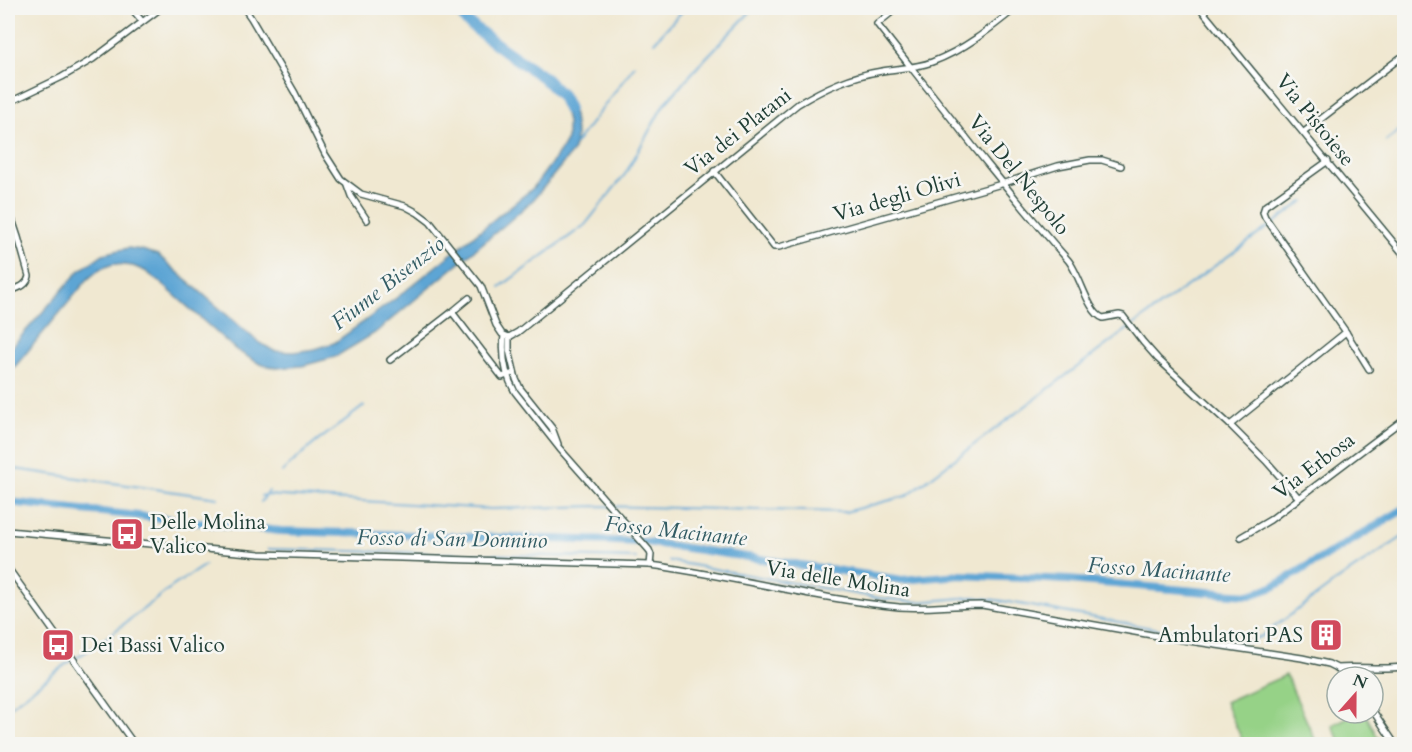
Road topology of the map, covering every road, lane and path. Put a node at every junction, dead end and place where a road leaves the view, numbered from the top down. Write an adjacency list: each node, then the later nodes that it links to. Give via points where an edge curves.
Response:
1 (131, 8): 9 (street)
2 (161, 8): 9 (street)
3 (244, 8): 18 (street, via 295,93 325,154)
4 (897, 8): 11 (street, Via Del Nespolo, via 877,24)
5 (1016, 8): 11 (street, Via dei Platani, via 967,45 932,62)
6 (1200, 8): 13 (street, Via Pistoiese)
7 (1399, 8): 8 (main road)
8 (1404, 11)
9 (142, 21): 12 (street, via 93,59)
10 (1400, 58): 13 (street)
11 (911, 67): 16 (street, Via dei Platani, via 850,78 822,90 794,107); 17 (street, Via Del Nespolo)
12 (10, 102)
13 (1304, 132): 14 (street, Via Pistoiese)
14 (1328, 161): 21 (street, Via Pistoiese); 25 (street, via 1265,206 1263,213)
15 (1121, 166): 17 (street, Via degli Olivi, via 1084,160)
16 (714, 171): 17 (street, Via degli Olivi, via 774,247 779,248); 26 (street, Via dei Platani, via 518,332)
17 (1004, 183): 31 (street, Via Del Nespolo, via 1071,264 1093,309 1101,317 1124,318 1164,365)
18 (347, 185): 20 (street); 26 (street, via 360,194 405,206 430,222 481,286 496,325)
19 (8, 207): 22 (street, via 28,276 25,284)
20 (368, 220)
21 (1403, 251)
22 (8, 292)
23 (469, 297): 24 (street)
24 (452, 312): 27 (street); 29 (street, via 502,376)
25 (1346, 332): 28 (street); 31 (street)
26 (506, 336): 29 (street)
27 (390, 360)
28 (1369, 369)
29 (510, 374): 35 (street, via 552,428 560,449 649,550)
30 (1404, 419): 32 (street, Via Erbosa)
31 (1230, 425): 32 (street)
32 (1299, 498): 34 (street, Via Erbosa)
33 (8, 531): 35 (street, Via delle Molina, via 260,554)
34 (1241, 537)
35 (650, 565): 37 (street, Via delle Molina, via 873,604 922,608 982,605)
36 (8, 568): 41 (street)
37 (1331, 665)
38 (1402, 667): 39 (street, Via delle Molina)
39 (1385, 670)
40 (1382, 725): 42 (street)
41 (134, 744)
42 (1395, 744)

